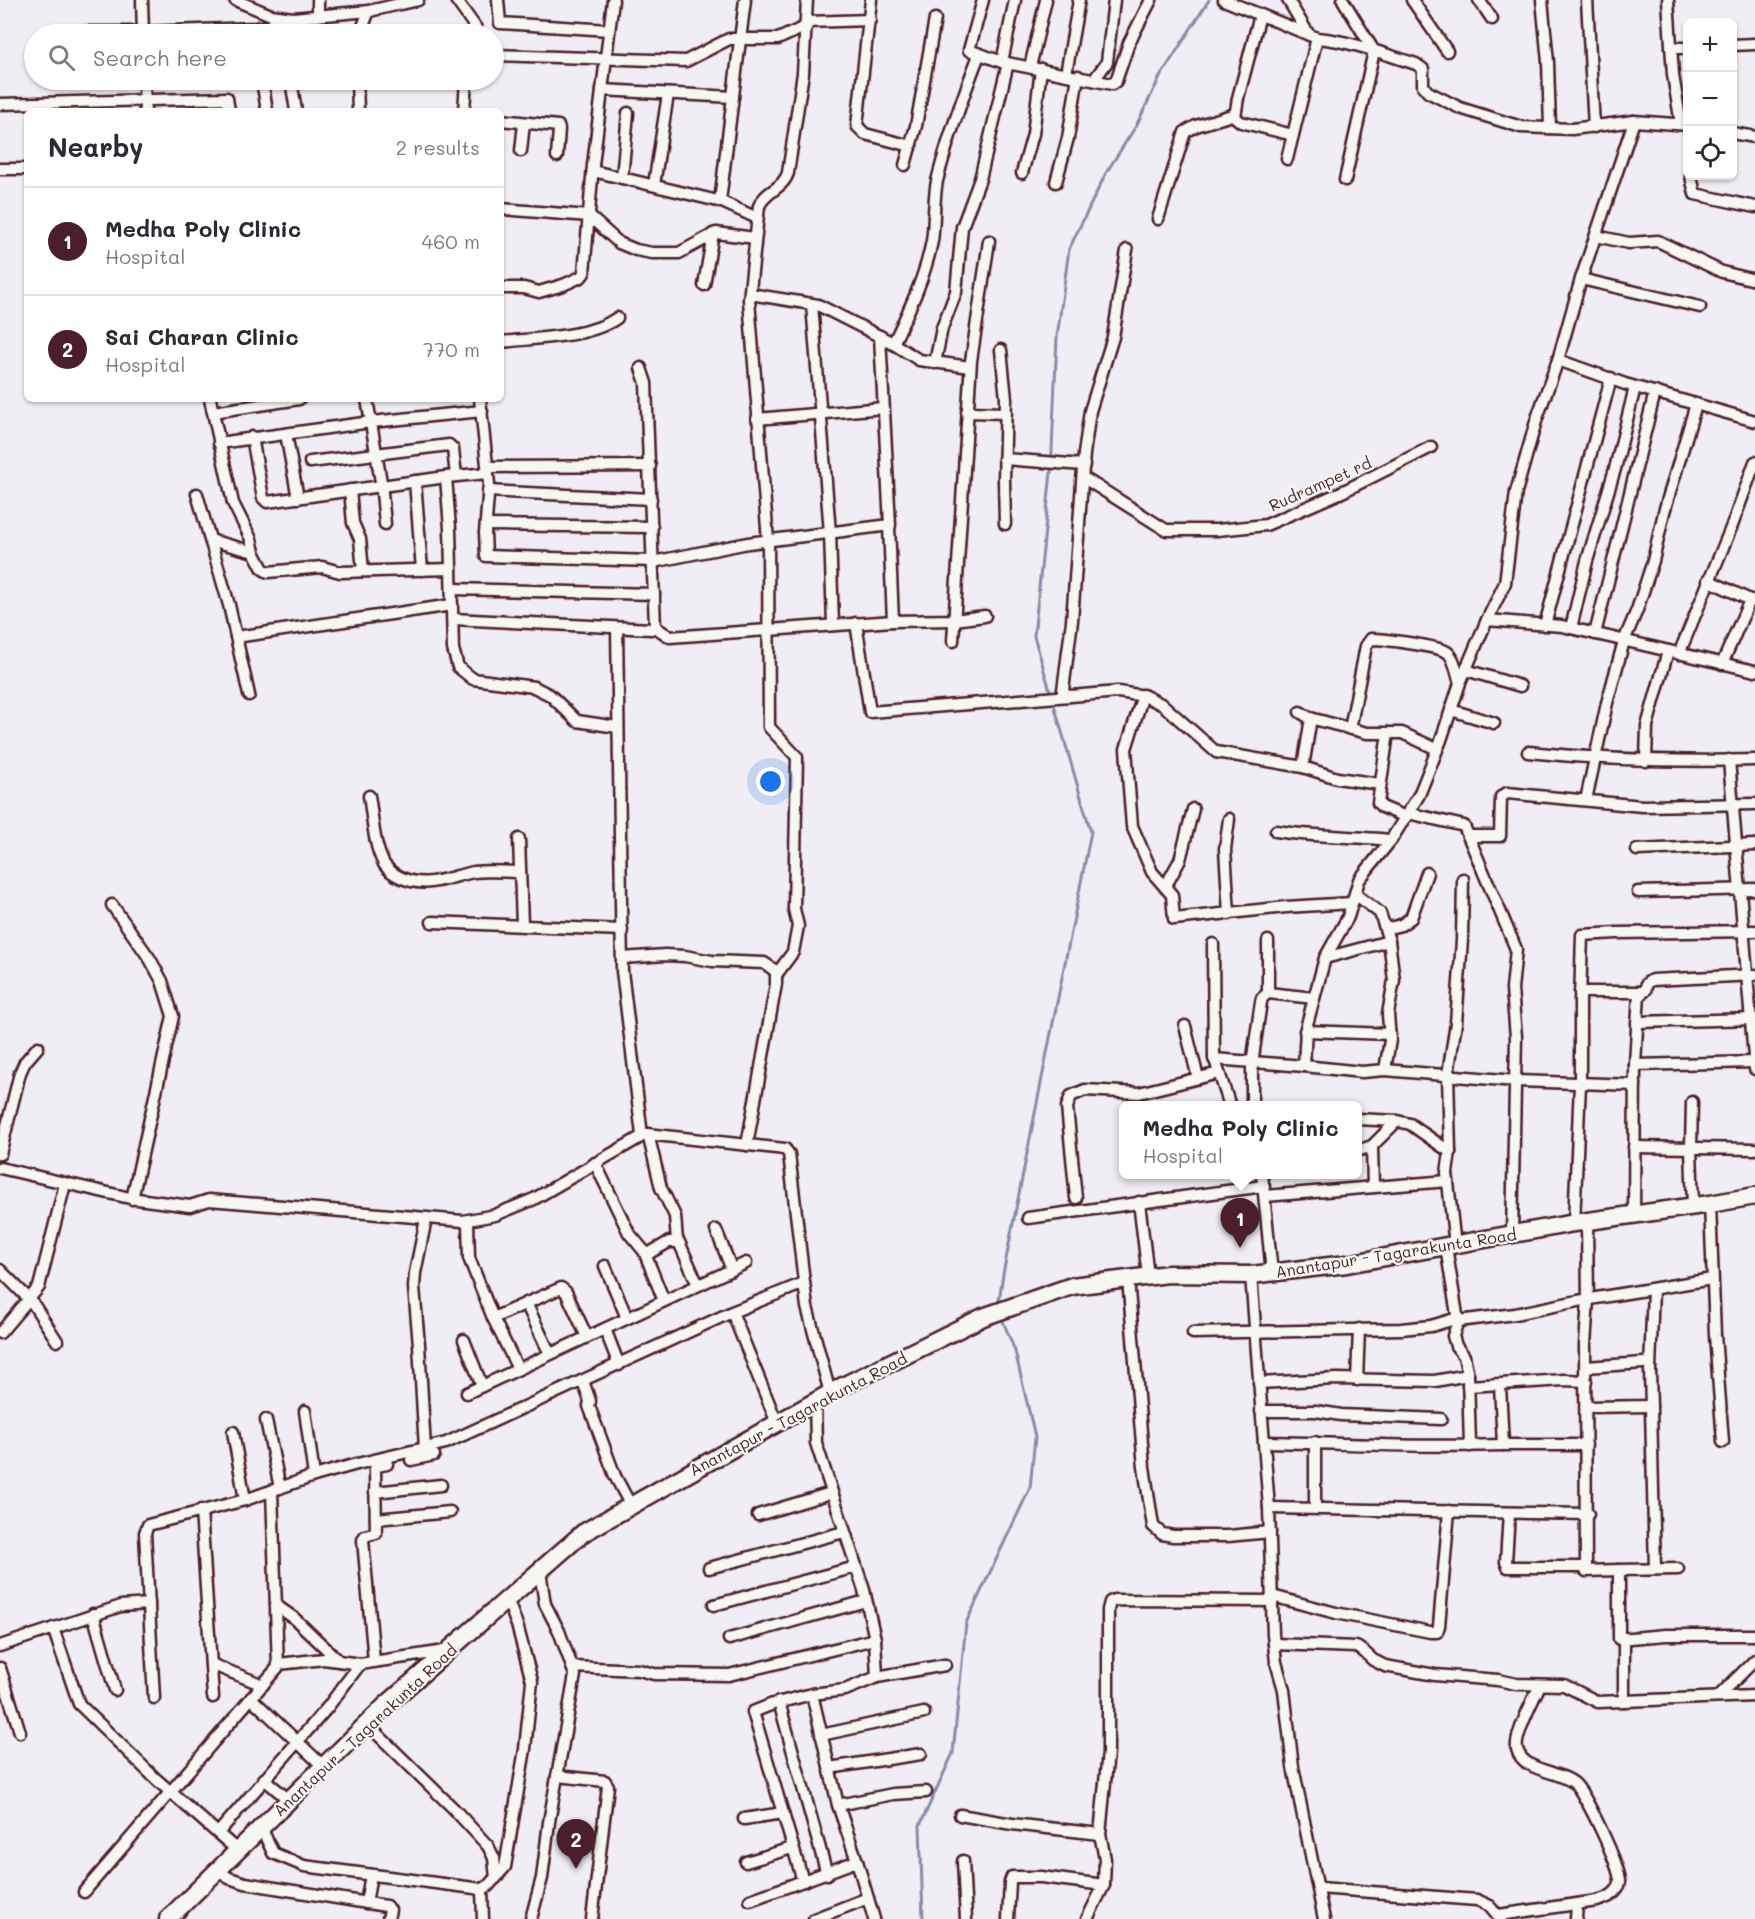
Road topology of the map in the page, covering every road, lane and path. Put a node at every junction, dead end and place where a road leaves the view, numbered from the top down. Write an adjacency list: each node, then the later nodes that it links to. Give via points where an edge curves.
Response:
1 (142, 0): 32 (street)
2 (238, 0): 28 (street)
3 (318, 0): 27 (street)
4 (418, 0): 25 (street)
5 (456, 0): 36 (street)
6 (498, 0): 38 (street, via 500,23)
7 (613, 0): 38 (street)
8 (744, 0): 40 (street)
9 (807, 0): 37 (street)
10 (872, 0): 30 (street)
11 (983, 0): 48 (street, via 969,48)
12 (1015, 0): 50 (street)
13 (1046, 0): 51 (street)
14 (1079, 0): 52 (street)
15 (1114, 0): 54 (street, via 1107,62)
16 (1151, 0): 54 (street, via 1116,81 1112,84)
17 (1224, 0): 26 (street)
18 (1288, 0): 39 (street)
19 (1412, 0): 46 (street)
20 (1479, 0): 29 (street)
21 (1542, 0): 78 (street)
22 (1587, 0): 77 (street)
23 (1668, 0): 43 (street)
24 (1345, 1): 45 (street)
25 (369, 11): 27 (street); 35 (street)
26 (1260, 15): 39 (street); 71 (street)
27 (318, 16): 28 (street)
28 (281, 18): 33 (street); 34 (street)
29 (1492, 19)
30 (870, 20): 37 (street); 82 (street, via 857,126 866,134)
31 (934, 20): 82 (street)
32 (143, 24)
33 (273, 24)
34 (282, 24)
35 (364, 24)
36 (473, 24)
37 (807, 24): 40 (street, via 778,39); 100 (street, via 788,173 783,184 762,199)
38 (609, 30): 49 (street)
39 (1313, 36): 45 (street); 80 (street)
40 (740, 39): 49 (street, via 729,39 686,61); 62 (street)
41 (1755, 44): 42 (street)
42 (1737, 45)
43 (1671, 48): 44 (street); 73 (street)
44 (1683, 48)
45 (1374, 51): 78 (street, via 1416,64 1423,69 1423,86 1428,92 1460,108 1521,127); 92 (street)
46 (1447, 51)
47 (504, 55): 49 (street)
48 (979, 55): 50 (street); 117 (street, via 937,182 923,278)
49 (606, 58): 60 (street)
50 (1005, 63): 51 (street); 120 (street, via 980,179 962,227 956,292 943,327)
51 (1036, 68): 52 (street); 90 (street, via 1033,134)
52 (1066, 74): 53 (street)
53 (1078, 76): 54 (street); 94 (street)
54 (1094, 80)
55 (144, 90): 64 (street)
56 (264, 90): 66 (street)
57 (293, 90): 67 (street)
58 (357, 90): 68 (street)
59 (465, 90): 69 (street)
60 (602, 90): 61 (street); 89 (street)
61 (668, 94): 62 (street); 95 (street)
62 (733, 97): 96 (street)
63 (0, 104): 64 (street)
64 (145, 105): 65 (street, via 227,98)
65 (229, 108)
66 (267, 108)
67 (296, 108)
68 (358, 108)
69 (464, 108)
70 (628, 113): 91 (street)
71 (1235, 114): 80 (street, via 1241,122); 101 (street, via 1185,132)
72 (504, 120): 75 (street)
73 (1683, 120)
74 (1634, 122): 76 (street); 77 (street); 103 (street)
75 (524, 123): 83 (street); 84 (street, via 559,127)
76 (1683, 124)
77 (1594, 127): 78 (street)
78 (1550, 128)
79 (1737, 134): 81 (street)
80 (1293, 135): 85 (street)
81 (1755, 137)
82 (911, 146): 86 (street)
83 (521, 150)
84 (557, 156)
85 (1287, 159)
86 (905, 165)
87 (0, 169): 88 (street)
88 (24, 169)
89 (593, 171): 91 (street); 99 (street)
90 (1022, 173)
91 (622, 178): 95 (street)
92 (1345, 180)
93 (1691, 180): 97 (street, via 1695,194)
94 (1056, 182)
95 (654, 185): 96 (street)
96 (720, 201): 100 (street)
97 (1755, 207)
98 (504, 209): 99 (street)
99 (589, 216): 102 (street, via 619,243 652,253 679,253); 110 (street, via 582,275 539,292)
100 (757, 218): 104 (street)
101 (1158, 219)
102 (713, 234): 104 (street); 109 (street)
103 (1596, 236): 107 (street); 108 (street, via 1629,243 1658,241 1722,272)
104 (755, 238): 111 (street)
105 (989, 241): 121 (street)
106 (1127, 250): 149 (street, via 1113,337 1090,411)
107 (1581, 279): 113 (street); 119 (street)
108 (1755, 280)
109 (704, 285)
110 (504, 288)
111 (750, 294): 112 (street); 138 (street)
112 (812, 304): 115 (street); 137 (street)
113 (1700, 308)
114 (617, 318): 116 (street, via 584,331)
115 (880, 336): 117 (street); 132 (street)
116 (504, 342)
117 (894, 344): 120 (street, via 919,360)
118 (1002, 350): 136 (street)
119 (1558, 360): 123 (street); 182 (street, via 1516,492 1505,583)
120 (936, 363): 121 (street)
121 (970, 367): 135 (street)
122 (641, 368): 150 (street, via 646,383)
123 (1611, 378): 124 (street); 186 (street)
124 (1635, 387): 125 (street); 189 (street)
125 (1655, 392): 131 (street); 191 (street)
126 (211, 402): 134 (street)
127 (258, 402): 130 (street)
128 (368, 402): 140 (street)
129 (480, 402): 133 (street)
130 (230, 404): 134 (street)
131 (1696, 404): 139 (street); 194 (street, via 1653,561)
132 (883, 408): 137 (street); 164 (street)
133 (482, 411): 140 (street); 151 (street)
134 (213, 412): 143 (street)
135 (967, 412): 136 (street); 181 (street)
136 (1006, 413): 146 (street)
137 (820, 414): 138 (street); 166 (street)
138 (758, 419): 168 (street)
139 (1755, 421)
140 (371, 422): 141 (street); 145 (street)
141 (286, 434): 142 (street); 159 (street)
142 (252, 437): 143 (street); 159 (street, via 264,500)
143 (219, 443): 169 (street, via 233,503)
144 (1431, 447): 153 (street, Rudrampet rd, via 1266,525 1227,529 1166,531)
145 (377, 454): 147 (street); 152 (street, via 449,444 453,449); 155 (street)
146 (1004, 459): 149 (street); 163 (street)
147 (310, 462)
148 (1755, 462): 174 (street)
149 (1084, 465): 203 (street, via 1063,684 1064,693)
150 (650, 466): 151 (street); 160 (street)
151 (488, 470): 152 (street); 157 (street)
152 (451, 476): 154 (street); 171 (street)
153 (1087, 480)
154 (415, 481): 155 (street); 172 (street)
155 (382, 485): 156 (street); 161 (street)
156 (350, 490): 159 (street); 173 (street)
157 (489, 491): 160 (street); 162 (street)
158 (197, 494): 167 (street)
159 (298, 498)
160 (651, 499): 165 (street)
161 (385, 524)
162 (486, 525): 165 (street); 170 (street, via 488,557)
163 (1005, 525)
164 (889, 526): 166 (street); 183 (street)
165 (652, 527): 170 (street)
166 (830, 533): 168 (street); 185 (street)
167 (210, 540): 169 (street); 192 (street)
168 (768, 541): 170 (street); 190 (street)
169 (254, 552): 173 (street, via 266,572 322,567 340,572)
170 (653, 561): 176 (street)
171 (451, 569): 172 (street); 175 (street)
172 (422, 570): 173 (street)
173 (363, 571)
174 (1708, 580): 177 (street); 195 (street)
175 (452, 590): 176 (street); 178 (street)
176 (654, 594): 187 (street)
177 (1753, 601): 196 (street)
178 (452, 605): 180 (street); 192 (street)
179 (985, 616): 181 (street)
180 (453, 620): 188 (street); 208 (street, via 456,661 469,677 534,687 550,695 577,721)
181 (954, 620): 183 (street); 193 (street)
182 (1487, 620): 186 (street); 197 (street)
183 (893, 621): 184 (street)
184 (856, 623): 185 (street); 203 (street, via 870,712)
185 (833, 625): 190 (street)
186 (1545, 625): 189 (street)
187 (654, 627): 188 (street); 190 (street, via 670,637)
188 (617, 628): 208 (street)
189 (1571, 628): 191 (street)
190 (768, 629): 254 (street, via 769,727 797,757 794,909 798,928 792,954)
191 (1595, 634): 194 (street)
192 (236, 637): 201 (street)
193 (952, 641)
194 (1624, 641): 195 (street); 213 (street)
195 (1674, 652): 196 (street); 216 (street, via 1647,726)
196 (1722, 664): 198 (street)
197 (1466, 670): 199 (street); 200 (street)
198 (1755, 671)
199 (1460, 683): 204 (street); 209 (street, via 1446,652 1371,639 1366,646)
200 (1520, 686)
201 (249, 695)
202 (1143, 695): 203 (street, via 1118,692); 217 (street, via 1163,705 1216,752); 236 (street, via 1126,749 1132,826 1152,872)
203 (1071, 696)
204 (1451, 710): 207 (street); 211 (street)
205 (1300, 712): 206 (street)
206 (1311, 718): 209 (street); 217 (street)
207 (1494, 723)
208 (617, 727): 246 (street)
209 (1350, 729): 210 (street)
210 (1388, 733): 211 (street, via 1402,733); 218 (street)
211 (1437, 749): 224 (street)
212 (1528, 752): 213 (street)
213 (1594, 759): 216 (street); 220 (street)
214 (1729, 760): 215 (street); 216 (street); 221 (street)
215 (1755, 760)
216 (1646, 761)
217 (1303, 767): 218 (street, via 1337,778)
218 (1380, 784): 224 (street, via 1379,805)
219 (369, 796): 233 (street, via 382,861 399,877 433,883 475,872)
220 (1586, 800): 221 (street, via 1642,806); 227 (street, via 1505,794 1501,797 1500,836)
221 (1734, 804): 222 (street); 230 (street)
222 (1755, 804)
223 (1193, 809): 236 (street, via 1180,860)
224 (1407, 815): 227 (street, via 1464,826); 229 (street)
225 (1229, 819): 242 (street, via 1225,849)
226 (1276, 831): 229 (street)
227 (1468, 836): 276 (street, via 1516,950 1512,989)
228 (519, 839): 233 (street)
229 (1391, 840): 240 (street, via 1359,880)
230 (1737, 845): 231 (street); 232 (street); 238 (street)
231 (1755, 845)
232 (1637, 850)
233 (520, 872): 244 (street)
234 (1427, 873): 245 (street, via 1411,918)
235 (1463, 879): 274 (street, via 1456,1023)
236 (1165, 887): 242 (street, via 1172,896 1175,920)
237 (1755, 889): 238 (street)
238 (1740, 890): 239 (street); 247 (street)
239 (1638, 892)
240 (1353, 898): 242 (street); 245 (street, via 1380,913); 253 (street, via 1348,917)
241 (112, 905): 301 (street, via 150,959 173,1016)
242 (1229, 914)
243 (432, 922): 244 (street)
244 (522, 925): 246 (street)
245 (1385, 929): 250 (street)
246 (622, 930): 252 (street)
247 (1743, 931): 248 (street); 255 (street); 256 (street, via 1582,935)
248 (1755, 931)
249 (1268, 941): 257 (street)
250 (1389, 941): 253 (street); 264 (street, via 1394,980 1388,1014)
251 (1213, 944): 266 (street)
252 (622, 958): 254 (street, via 665,955 755,962 769,965); 284 (street)
253 (1325, 958): 259 (street)
254 (776, 975): 285 (street)
255 (1751, 975): 258 (street, via 1652,980); 260 (street)
256 (1580, 992): 258 (street); 277 (street)
257 (1268, 993): 259 (street); 267 (street, via 1262,999)
258 (1639, 995): 261 (street)
259 (1314, 998): 263 (street)
260 (1753, 1020): 261 (street); 268 (street)
261 (1637, 1022): 269 (street)
262 (1185, 1026): 275 (street)
263 (1305, 1031): 264 (street); 270 (street)
264 (1390, 1034): 272 (street)
265 (38, 1047): 292 (street, via 20,1073)
266 (1214, 1059): 267 (street); 273 (street)
267 (1253, 1061): 270 (street); 280 (street)
268 (1755, 1062): 269 (street); 271 (street)
269 (1635, 1065): 278 (street)
270 (1304, 1066): 272 (street, via 1362,1072)
271 (1755, 1069)
272 (1385, 1070): 274 (street)
273 (1219, 1073): 275 (street); 279 (street)
274 (1448, 1075): 276 (street); 291 (street)
275 (1198, 1078): 300 (street, via 1139,1093 1085,1090 1071,1096 1067,1107)
276 (1515, 1081): 277 (street); 310 (street)
277 (1580, 1084): 278 (street); 308 (street)
278 (1635, 1085): 287 (street)
279 (1228, 1101)
280 (1252, 1101)
281 (1692, 1102): 288 (street)
282 (1362, 1119): 283 (street)
283 (1397, 1120): 286 (street); 291 (street, via 1410,1124)
284 (645, 1135): 285 (street); 293 (street); 311 (street, via 661,1188 675,1216)
285 (747, 1145): 323 (street, via 788,1151)
286 (1372, 1146): 289 (street); 298 (street)
287 (1634, 1147): 288 (street); 304 (street)
288 (1691, 1148): 290 (street); 303 (street)
289 (1362, 1149)
290 (1755, 1149)
291 (1450, 1152): 295 (street)
292 (0, 1154)
293 (595, 1163): 307 (street, via 528,1202); 313 (street, via 631,1237)
294 (0, 1168): 296 (street)
295 (1448, 1181): 298 (street); 312 (street)
296 (65, 1184): 301 (street); 326 (street, via 40,1283)
297 (1264, 1186): 298 (street); 302 (street); 318 (street)
298 (1373, 1187)
299 (1755, 1196): 303 (main road, Anantapur - Tagarakunta Road)
300 (1076, 1198)
301 (132, 1199): 306 (street, via 190,1206 214,1200)
302 (1139, 1202): 305 (street); 320 (street)
303 (1702, 1205): 304 (main road, Anantapur - Tagarakunta Road); 322 (street)
304 (1634, 1215): 308 (main road, Anantapur - Tagarakunta Road)
305 (1028, 1218)
306 (426, 1219): 307 (street); 371 (street, via 414,1287)
307 (468, 1221): 331 (street, via 468,1253)
308 (1581, 1222): 310 (main road, Anantapur - Tagarakunta Road); 327 (street)
309 (716, 1230): 317 (street)
310 (1512, 1235): 312 (main road, Anantapur - Tagarakunta Road)
311 (677, 1241): 313 (street); 324 (street)
312 (1450, 1246): 318 (main road, Anantapur - Tagarakunta Road); 333 (street)
313 (646, 1255): 328 (street)
314 (746, 1263): 317 (street)
315 (605, 1266): 332 (street)
316 (0, 1270): 326 (street)
317 (732, 1270): 324 (street)
318 (1272, 1273): 319 (main road, Anantapur - Tagarakunta Road)
319 (1251, 1275): 320 (main road, Anantapur - Tagarakunta Road); 336 (street)
320 (1148, 1276): 321 (main road, Anantapur - Tagarakunta Road)
321 (1128, 1279): 355 (main road, Anantapur - Tagarakunta Road, via 1072,1286 982,1317); 389 (street, via 1143,1467 1153,1526 1161,1534 1173,1536)
322 (1712, 1279): 325 (street); 367 (street)
323 (804, 1283): 330 (street); 355 (street)
324 (698, 1285): 328 (street)
325 (1653, 1288): 327 (street); 357 (street)
326 (28, 1298): 338 (street); 341 (street)
327 (1588, 1300): 333 (street); 345 (street)
328 (664, 1301): 332 (street)
329 (526, 1303): 331 (street); 339 (street, via 563,1289); 342 (street)
330 (732, 1312): 344 (street); 363 (street)
331 (493, 1318): 346 (street)
332 (627, 1318): 334 (street)
333 (1458, 1320): 335 (street, via 1426,1327); 348 (street, via 1453,1336 1464,1356)
334 (604, 1329): 339 (street); 344 (street)
335 (1359, 1329): 336 (street); 347 (street)
336 (1255, 1331): 337 (street); 351 (street)
337 (1193, 1333)
338 (0, 1334)
339 (587, 1336): 342 (street)
340 (464, 1340): 353 (street)
341 (57, 1341)
342 (550, 1354): 346 (street)
343 (1643, 1363): 345 (street)
344 (619, 1365): 349 (street)
345 (1586, 1367): 350 (street)
346 (518, 1369): 353 (street)
347 (1357, 1380): 348 (street); 351 (street)
348 (1468, 1380): 352 (street); 370 (street)
349 (583, 1381): 371 (street); 378 (street, via 615,1476)
350 (1586, 1382): 352 (street); 358 (street)
351 (1259, 1383): 359 (street)
352 (1500, 1385): 369 (street)
353 (482, 1386): 354 (street)
354 (467, 1393)
355 (830, 1393): 356 (main road, Anantapur - Tagarakunta Road)
356 (815, 1401): 363 (main road, Anantapur - Tagarakunta Road); 376 (street, via 816,1443)
357 (1652, 1406): 358 (street); 393 (street)
358 (1586, 1407): 368 (street)
359 (1261, 1411): 361 (street); 365 (street)
360 (305, 1412): 372 (street)
361 (1441, 1419)
362 (266, 1420): 374 (street)
363 (777, 1423): 378 (main road, Anantapur - Tagarakunta Road)
364 (233, 1432): 377 (street)
365 (1264, 1442): 366 (street); 379 (street)
366 (1315, 1442): 370 (street); 380 (street)
367 (1724, 1442)
368 (1586, 1444): 369 (street); 385 (street)
369 (1503, 1445): 370 (street)
370 (1470, 1446)
371 (430, 1452): 372 (street, via 357,1464); 375 (street, via 377,1467)
372 (314, 1476): 374 (street)
373 (441, 1485): 375 (street)
374 (276, 1489): 377 (street); 402 (street)
375 (375, 1492): 387 (street)
376 (831, 1492): 386 (street); 388 (street)
377 (245, 1500): 381 (street)
378 (631, 1506): 396 (main road, Anantapur - Tagarakunta Road, via 583,1533)
379 (1269, 1508): 380 (street); 389 (street)
380 (1315, 1508): 382 (street)
381 (201, 1510): 400 (street, via 146,1527); 415 (street)
382 (1449, 1511): 384 (street); 397 (street, via 1437,1632)
383 (450, 1512): 387 (street)
384 (1509, 1513): 385 (street); 391 (street, via 1509,1567)
385 (1588, 1514): 391 (street)
386 (758, 1515)
387 (376, 1519): 414 (street, via 376,1533 363,1540)
388 (844, 1532): 390 (street); 392 (street)
389 (1270, 1532): 397 (street)
390 (856, 1567): 399 (street); 401 (street)
391 (1587, 1567): 395 (street, via 1587,1571)
392 (709, 1568)
393 (1655, 1569): 394 (street); 395 (street)
394 (1678, 1569)
395 (1619, 1570): 406 (street, via 1618,1639)
396 (540, 1571): 398 (main road, Anantapur - Tagarakunta Road); 419 (street, via 545,1604)
397 (1272, 1598): 409 (street); 452 (street, via 1110,1602 1107,1752)
398 (507, 1599): 411 (main road, Anantapur - Tagarakunta Road); 461 (street, via 532,1681 505,1867)
399 (866, 1601): 407 (street); 408 (street)
400 (149, 1604): 403 (street); 429 (street)
401 (714, 1605)
402 (277, 1606): 413 (street); 416 (street)
403 (93, 1614): 404 (street); 424 (street)
404 (53, 1628): 410 (street); 443 (street, via 79,1704)
405 (1755, 1635): 406 (street)
406 (1624, 1638): 431 (street)
407 (729, 1639)
408 (874, 1639): 419 (street, via 729,1676); 421 (street)
409 (1274, 1644): 423 (street, via 1356,1647 1385,1666); 464 (street, via 1293,1767)
410 (0, 1646)
411 (448, 1651): 414 (street); 434 (main road, Anantapur - Tagarakunta Road)
412 (1755, 1660): 426 (street)
413 (339, 1661): 416 (street); 417 (street)
414 (374, 1661): 417 (street)
415 (211, 1664): 422 (street); 428 (street)
416 (279, 1664): 422 (street)
417 (360, 1664): 437 (street)
418 (945, 1665): 421 (street)
419 (572, 1667): 441 (street, via 575,1676)
420 (0, 1668): 435 (street)
421 (877, 1677): 425 (street, via 845,1690)
422 (263, 1685): 430 (street)
423 (1540, 1685): 431 (street, via 1568,1685 1598,1701); 470 (street, via 1517,1739 1518,1753 1527,1762 1576,1785 1610,1848 1619,1874 1619,1883 1611,1895)
424 (115, 1690)
425 (812, 1694): 432 (street); 436 (street)
426 (1719, 1696): 427 (street); 431 (street)
427 (1755, 1696)
428 (213, 1697)
429 (154, 1698)
430 (251, 1698): 437 (street); 443 (street)
431 (1624, 1701)
432 (779, 1702): 447 (street, via 753,1712); 459 (street)
433 (924, 1713): 436 (street)
434 (367, 1724): 439 (main road, Anantapur - Tagarakunta Road); 461 (street, via 488,1846)
435 (20, 1732)
436 (821, 1735): 440 (street)
437 (297, 1740): 439 (street); 442 (street)
438 (921, 1754): 440 (street)
439 (324, 1767): 445 (main road, Anantapur - Tagarakunta Road)
440 (830, 1768): 446 (street)
441 (556, 1776): 475 (street, via 542,1878); 476 (street, via 605,1781 608,1786)
442 (264, 1779): 445 (street); 451 (street)
443 (171, 1792): 451 (street); 466 (street)
444 (926, 1792): 446 (street)
445 (289, 1800): 450 (main road, Anantapur - Tagarakunta Road)
446 (838, 1805): 455 (street)
447 (783, 1813): 449 (street); 453 (street)
448 (960, 1815): 452 (street)
449 (744, 1819)
450 (261, 1827): 454 (main road, Anantapur - Tagarakunta Road); 460 (street, via 273,1853 304,1866)
451 (218, 1833): 454 (street)
452 (1100, 1834): 463 (street, via 1105,1859)
453 (792, 1848): 457 (street); 462 (street)
454 (238, 1851): 458 (main road, Anantapur - Tagarakunta Road)
455 (857, 1861): 459 (street); 467 (street)
456 (963, 1861): 479 (street)
457 (746, 1862)
458 (217, 1870): 469 (street, via 245,1883); 472 (main road, Anantapur - Tagarakunta Road)
459 (827, 1874): 462 (street)
460 (371, 1875): 465 (street); 469 (street)
461 (496, 1878): 465 (street)
462 (803, 1881): 468 (street)
463 (1104, 1885): 480 (street, via 1012,1877); 481 (street)
464 (1319, 1888): 471 (street, via 1477,1900 1491,1906); 482 (street)
465 (482, 1889): 474 (street)
466 (84, 1892)
467 (868, 1898): 477 (street); 478 (street)
468 (750, 1900)
469 (366, 1903): 473 (street, via 388,1907)
470 (1577, 1904): 471 (street); 483 (street)
471 (1500, 1917)
472 (168, 1919)
473 (388, 1919)
474 (483, 1919)
475 (531, 1919)
476 (592, 1919)
477 (814, 1919)
478 (874, 1919)
479 (966, 1919)
480 (1008, 1919)
481 (1087, 1919)
482 (1324, 1919)
483 (1576, 1919)

